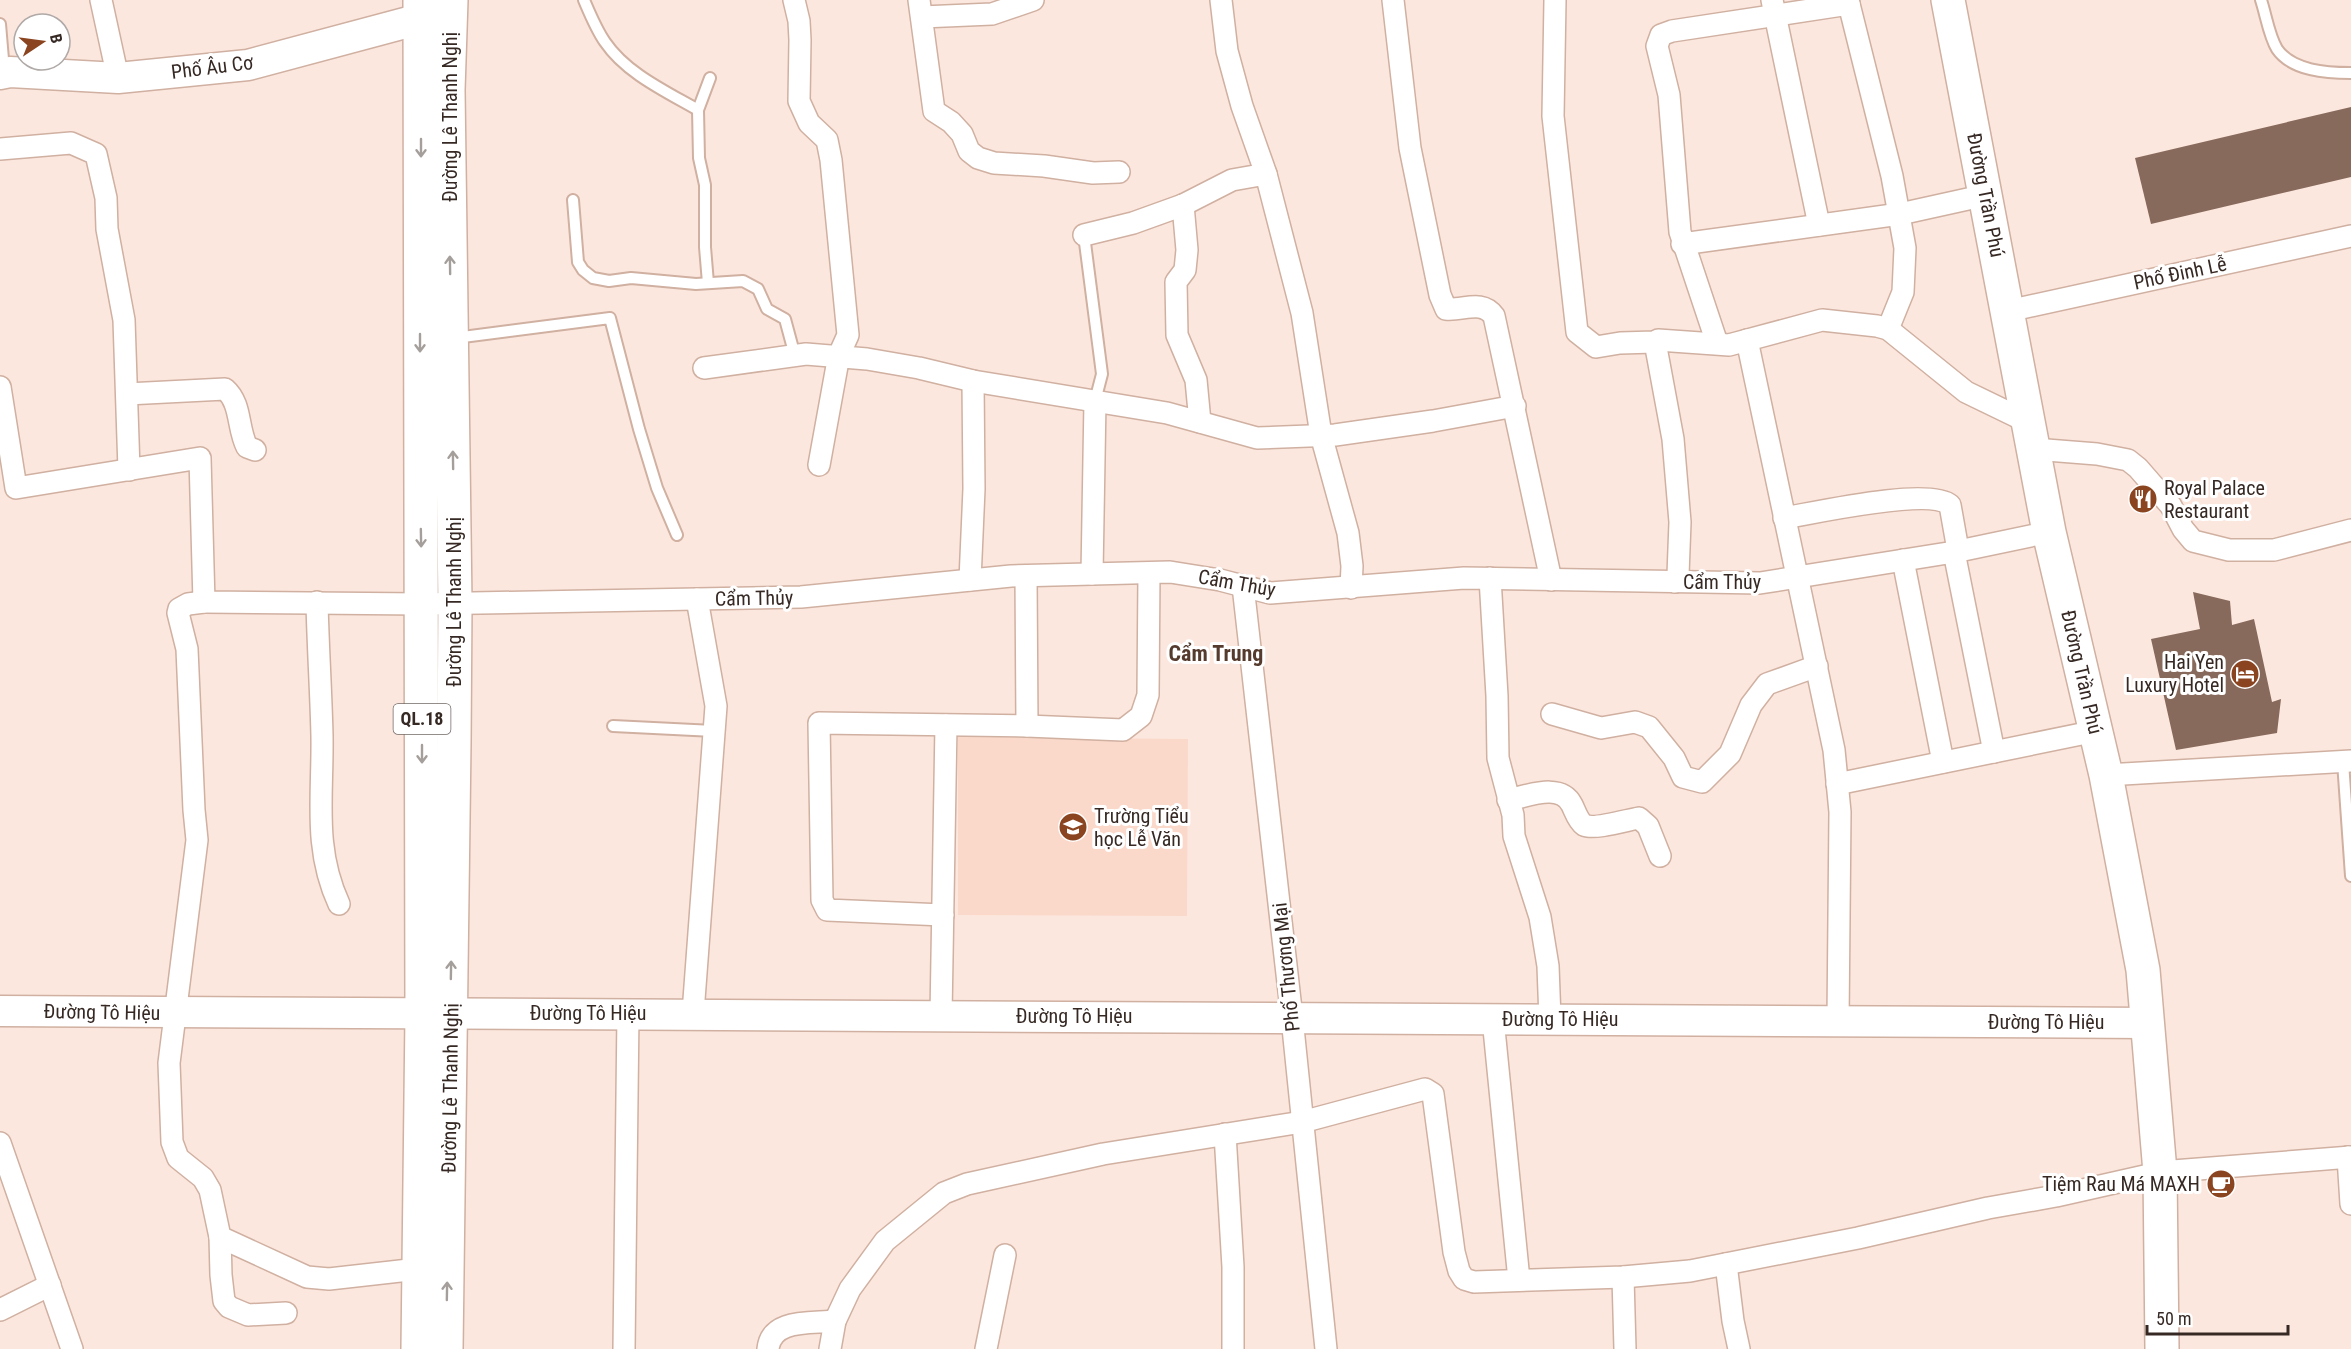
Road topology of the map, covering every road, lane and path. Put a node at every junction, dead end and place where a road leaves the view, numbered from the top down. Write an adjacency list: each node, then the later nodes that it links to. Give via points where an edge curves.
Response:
1 (101, 0): 18 (street)
2 (451, 0): 15 (main road, Đường Lê Thanh Nghị / QL.18)
3 (584, 0): 21 (lane, via 605,42 619,57 638,74)
4 (794, 0): 41 (street, via 800,40 799,101 809,123 827,140 831,160 848,335)
5 (1033, 0): 13 (street, via 992,14 952,18)
6 (1221, 0): 24 (street, via 1227,51)
7 (1393, 0): 47 (street, via 1410,147 1440,295 1446,309 1477,306 1489,309 1494,316)
8 (1555, 0): 38 (street, via 1553,116 1577,332 1596,347)
9 (1948, 0): 25 (main road, Đường Trần Phú)
10 (2262, 0): 16 (lane, via 2278,50 2293,63 2319,71)
11 (1849, 2): 12 (street); 28 (street)
12 (1774, 8): 29 (street); 32 (street, via 1661,35 1657,46 1668,95)
13 (921, 9): 23 (street, via 934,111 962,134 969,151 994,162 1093,173)
14 (0, 24): 17 (lane)
15 (427, 27): 18 (street, Phố Âu Cơ, via 318,44 248,64); 20 (main road, Đường Lê Thanh Nghị / QL.18)
16 (2351, 73)
17 (2, 74): 18 (street, Phố Âu Cơ)
18 (118, 78)
19 (711, 78): 21 (lane)
20 (435, 90): 36 (main road, Đường Lê Thanh Nghị / QL.18, one-way to 20); 74 (main road, Đường Lê Thanh Nghị / QL.18, one-way to 74, via 419,419)
21 (698, 110): 33 (lane)
22 (0, 149): 45 (street, via 71,143 96,154 124,320)
23 (1119, 172)
24 (1266, 174): 27 (street, via 1232,180); 49 (street, via 1302,313)
25 (1986, 195): 28 (street); 34 (main road, Đường Trần Phú)
26 (573, 200): 33 (lane, via 578,262 592,278)
27 (1184, 205): 30 (street); 48 (street, via 1187,250 1185,270 1176,282 1177,335 1196,380)
28 (1900, 214): 29 (street); 35 (street, via 1905,248 1903,292)
29 (1819, 225): 32 (street)
30 (1084, 235): 46 (lane, via 1102,374)
31 (2351, 236): 34 (street, Phố Đinh Lễ)
32 (1682, 244): 39 (street)
33 (708, 284): 40 (lane, via 743,281 758,289 767,309 785,319)
34 (2008, 311): 50 (main road, Đường Trần Phú)
35 (1888, 329): 37 (street, via 1822,320); 50 (street, via 1966,392)
36 (451, 339): 57 (lane, via 609,318 657,488); 73 (main road, Đường Lê Thanh Nghị / QL.18, one-way to 36)
37 (1747, 340): 39 (street, via 1729,345); 54 (street)
38 (1655, 342): 39 (street); 67 (street, via 1673,439 1680,522)
39 (1717, 343)
40 (795, 356): 41 (street); 42 (street)
41 (839, 356): 43 (street); 52 (street)
42 (704, 369)
43 (974, 381): 46 (street); 65 (street)
44 (0, 387): 53 (street, via 16,488)
45 (127, 394): 51 (street, via 225,389 237,409 243,440); 53 (street)
46 (1095, 401): 48 (street); 61 (street)
47 (1515, 406): 49 (street); 66 (street)
48 (1200, 422): 49 (street, via 1257,438)
49 (1321, 435): 69 (street, via 1347,533)
50 (2032, 436): 55 (street, via 2128,460 2171,506 2193,541 2229,550 2274,550); 56 (main road, Đường Trần Phú)
51 (255, 450)
52 (819, 465)
53 (129, 470): 71 (street, via 200,458)
54 (1784, 518): 58 (street, via 1861,504 1936,498 1950,505); 63 (street)
55 (2351, 530)
56 (2049, 532): 58 (street, Cẩm Thủy); 81 (main road, Đường Trần Phú)
57 (677, 535)
58 (1956, 551): 59 (street, Cẩm Thủy); 82 (street)
59 (1904, 560): 63 (street, Cẩm Thủy); 84 (street)
60 (1149, 573): 61 (street, Cẩm Thủy); 68 (street, Cẩm Thủy, via 1170,572); 79 (street, via 1148,695 1141,716 1123,730)
61 (1092, 574): 62 (street, Cẩm Thủy)
62 (1026, 576): 65 (street, Cẩm Thủy); 79 (street)
63 (1798, 577): 67 (street, Cẩm Thủy, via 1760,583); 75 (street)
64 (1490, 578): 66 (street, Cẩm Thủy); 69 (street, Cẩm Thủy); 87 (street, via 1498,758)
65 (970, 580): 70 (street, Cẩm Thủy, via 801,597)
66 (1551, 580): 67 (street, Cẩm Thủy)
67 (1675, 582)
68 (1243, 586): 69 (street, Cẩm Thủy, via 1270,592); 98 (street, Phố Thương Mại)
69 (1351, 588)
70 (697, 598): 73 (street, Cẩm Thủy); 80 (street, via 715,697)
71 (204, 602): 72 (street, Cẩm Thủy); 93 (street, via 188,604 178,613 188,649 197,840)
72 (317, 602): 74 (street, Cẩm Thủy); 90 (street, via 322,738 320,831 327,875)
73 (454, 603): 74 (street, Cẩm Thủy); 94 (main road, Đường Lê Thanh Nghị / QL.18, one-way to 73)
74 (422, 604): 94 (main road, Đường Lê Thanh Nghị / QL.18, one-way to 94)
75 (1817, 666): 76 (street, via 1767,684 1751,705 1730,754 1702,782 1683,777 1648,727 1635,722 1602,728); 86 (street)
76 (1552, 714)
77 (946, 725): 79 (street); 91 (street); 91 (street, via 819,723 822,900 827,910)
78 (613, 726): 80 (lane)
79 (1027, 726)
80 (714, 731): 96 (street)
81 (2096, 731): 82 (street); 85 (main road, Đường Trần Phú)
82 (1994, 752): 84 (street)
83 (2347, 761): 85 (street); 89 (lane)
84 (1943, 762): 86 (street)
85 (2106, 775): 102 (main road, Đường Trần Phú, via 2143,970)
86 (1837, 784): 101 (street)
87 (1509, 800): 88 (street, via 1557,792 1570,801 1580,821 1594,827 1639,818 1648,826); 100 (street, via 1514,836 1540,917 1548,966)
88 (1660, 856)
89 (2351, 876)
90 (339, 904)
91 (943, 915): 97 (street)
92 (0, 1011): 93 (street, Đường Tô Hiệu)
93 (175, 1013): 94 (street, Đường Tô Hiệu); 109 (street, via 169,1063 172,1142 178,1158 203,1178 210,1190)
94 (436, 1013): 95 (street, Đường Tô Hiệu); 112 (main road, Đường Lê Thanh Nghị / QL.18); 121 (main road, Đường Lê Thanh Nghị / QL.18, one-way to 94)
95 (628, 1013): 96 (street, Đường Tô Hiệu); 122 (street)
96 (693, 1013): 97 (street, Đường Tô Hiệu)
97 (941, 1015): 98 (street, Đường Tô Hiệu)
98 (1292, 1018): 99 (street, Đường Tô Hiệu); 103 (street, Phố Thương Mại)
99 (1493, 1019): 100 (street, Đường Tô Hiệu); 114 (street)
100 (1550, 1019): 101 (street, Đường Tô Hiệu)
101 (1838, 1021): 102 (street, Đường Tô Hiệu)
102 (2148, 1023): 107 (main road, Đường Trần Phú)
103 (1302, 1122): 104 (street); 114 (street, via 1430,1091 1459,1271 1464,1279 1474,1282); 127 (street, Phố Thương Mại)
104 (1225, 1134): 118 (street, via 1102,1154 967,1184 944,1193 885,1241 850,1289); 126 (street, via 1233,1267)
105 (0, 1143): 115 (street)
106 (2350, 1157): 107 (street); 108 (street)
107 (2159, 1173): 111 (street); 130 (main road, Đường Trần Phú)
108 (2351, 1204)
109 (220, 1237): 112 (street, via 307,1276 329,1279); 117 (street, via 224,1301 229,1307 248,1316)
110 (1005, 1254): 125 (street)
111 (1726, 1264): 113 (street); 129 (street)
112 (418, 1269): 120 (main road, Đường Lê Thanh Nghị / QL.18)
113 (1623, 1277): 114 (street); 128 (street)
114 (1519, 1280)
115 (50, 1285): 116 (street); 119 (street)
116 (0, 1310)
117 (286, 1313)
118 (835, 1322): 123 (street, via 785,1326 772,1335); 124 (street)
119 (72, 1349)
120 (418, 1349)
121 (446, 1349)
122 (624, 1349)
123 (768, 1349)
124 (830, 1349)
125 (986, 1349)
126 (1233, 1349)
127 (1326, 1349)
128 (1625, 1349)
129 (1739, 1349)
130 (2162, 1349)

